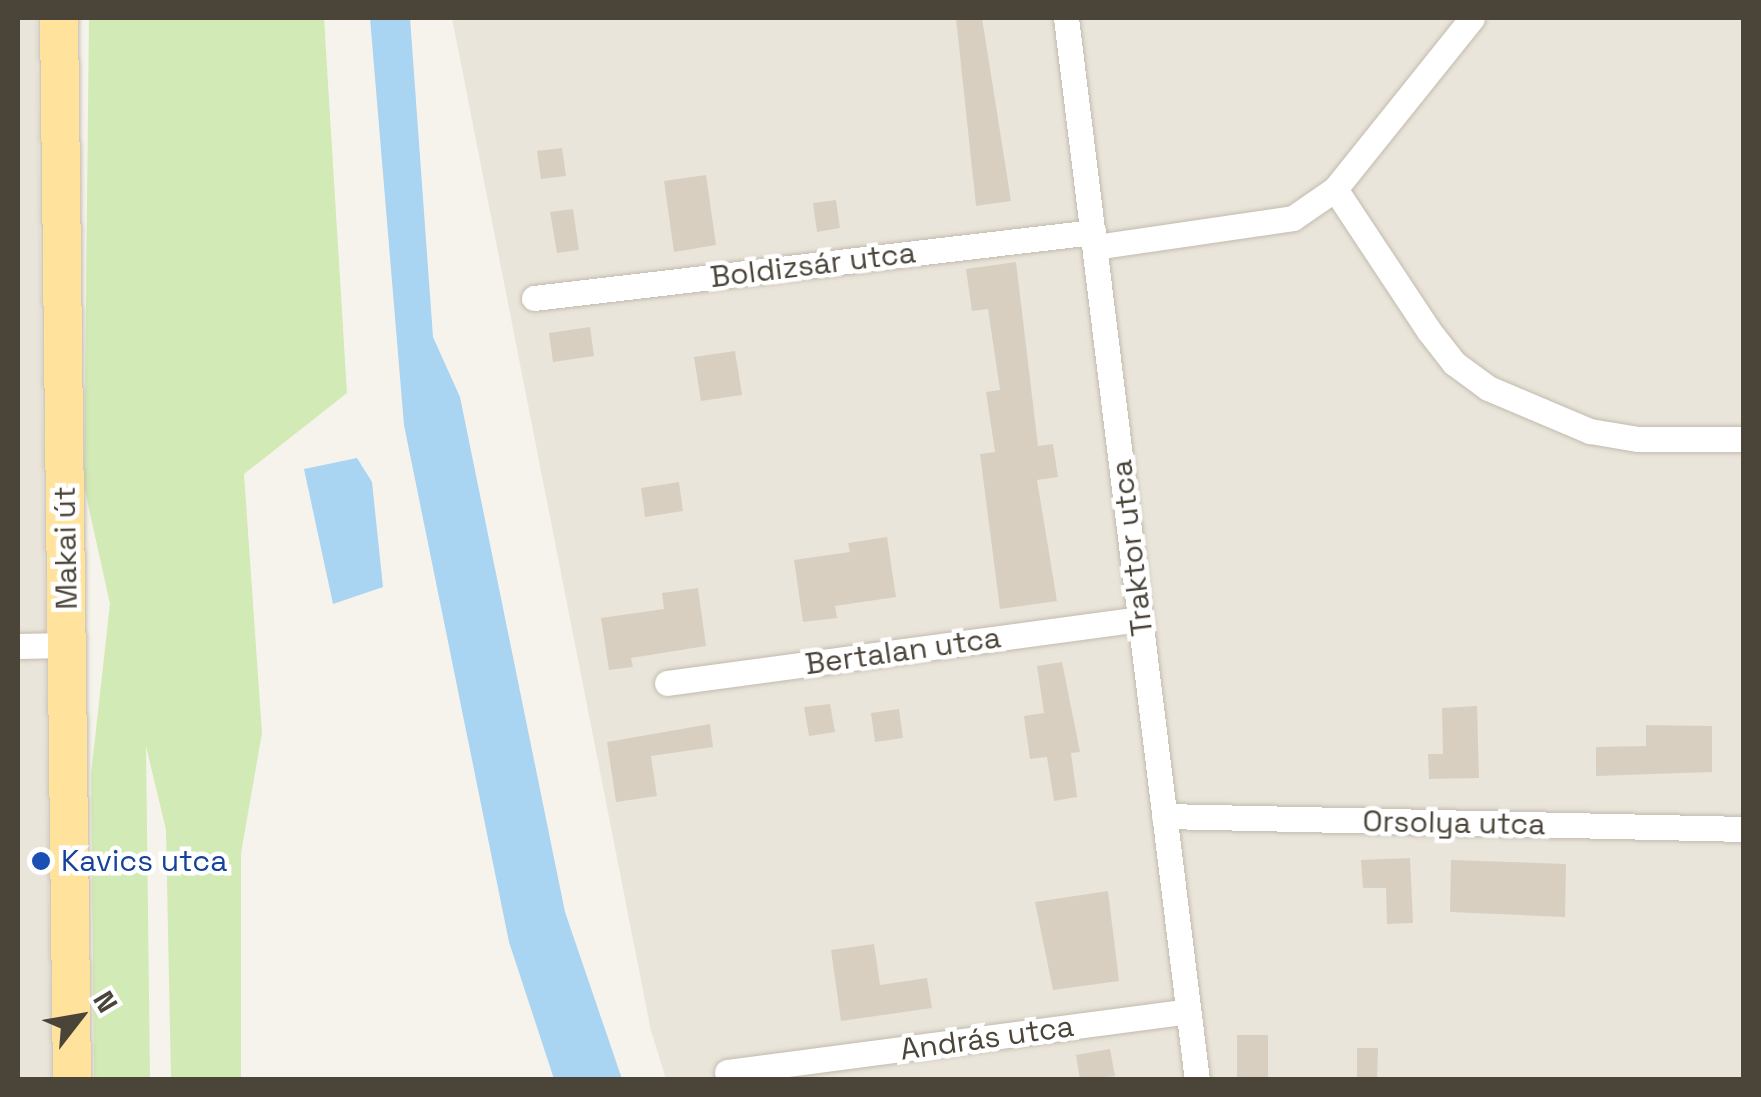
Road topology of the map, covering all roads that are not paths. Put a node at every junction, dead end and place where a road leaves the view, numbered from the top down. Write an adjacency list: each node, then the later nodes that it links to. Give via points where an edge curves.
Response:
1 (59, 18): 9 (main road, Makai út)
2 (1066, 18): 5 (street, Traktor utca)
3 (1472, 18): 4 (street, Boldizsár utca)
4 (1335, 189): 5 (street, Boldizsár utca, via 1293,218 1260,227); 7 (street, via 1429,331 1454,363 1488,388 1590,431)
5 (1094, 239): 6 (street, Boldizsár utca); 8 (street, Traktor utca)
6 (534, 298)
7 (1744, 439)
8 (1140, 618): 11 (street, Bertalan utca); 12 (street, Traktor utca)
9 (67, 645): 10 (street); 16 (main road, Makai út)
10 (18, 646)
11 (667, 683)
12 (1164, 816): 13 (street, Orsolya utca); 14 (street, Traktor utca)
13 (1744, 829)
14 (1188, 1011): 15 (street, András utca); 17 (street, Traktor utca)
15 (727, 1072)
16 (72, 1080)
17 (1196, 1080)

